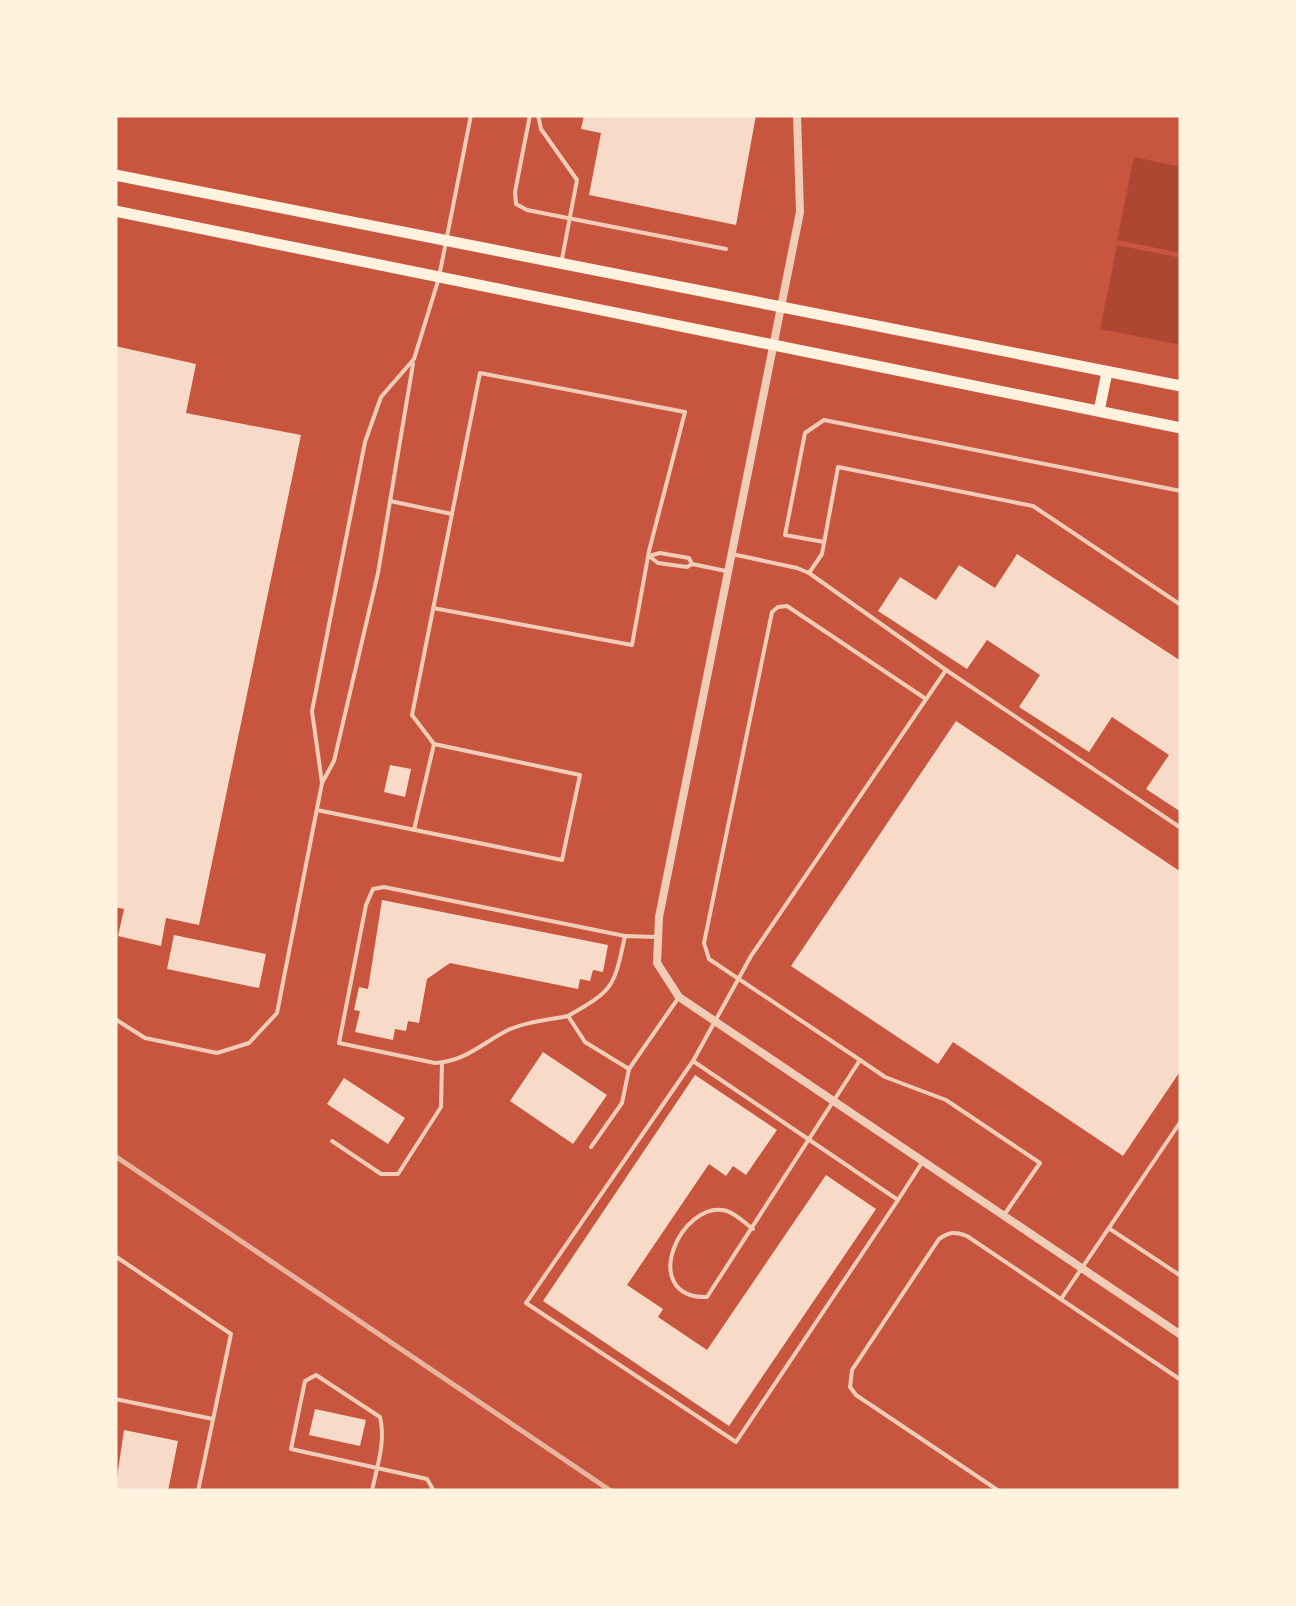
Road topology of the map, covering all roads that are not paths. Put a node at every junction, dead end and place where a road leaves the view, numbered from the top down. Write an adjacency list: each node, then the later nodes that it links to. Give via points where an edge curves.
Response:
1 (471, 115): 8 (lane)
2 (530, 115): 7 (lane, via 516,204)
3 (538, 115): 7 (lane, via 577,180)
4 (797, 115): 12 (street, via 800,212)
5 (115, 175): 8 (main road)
6 (115, 211): 11 (main road)
7 (570, 218): 9 (lane); 10 (lane)
8 (446, 242): 10 (main road); 11 (lane)
9 (726, 250)
10 (560, 263): 12 (main road)
11 (439, 277): 13 (main road); 14 (lane)
12 (781, 306): 13 (street); 15 (main road)
13 (772, 347): 17 (main road); 23 (street)
14 (414, 359): 20 (lane); 33 (lane, via 381,397 365,442 312,711)
15 (1107, 372): 16 (main road); 17 (main road)
16 (1181, 386)
17 (1099, 411): 18 (main road)
18 (1181, 428)
19 (1181, 491): 22 (lane, via 824,420 805,433 785,535)
20 (390, 501): 21 (lane); 33 (lane, via 334,761)
21 (452, 514): 24 (lane, via 480,374 685,412); 29 (lane)
22 (824, 542): 27 (lane); 28 (lane, via 838,467 850,469 1033,506)
23 (732, 554): 26 (street); 27 (lane)
24 (649, 556): 25 (lane, via 686,568); 25 (lane, via 689,558); 29 (lane, via 632,645)
25 (692, 564): 26 (lane)
26 (728, 572): 38 (street)
27 (809, 574): 30 (lane)
28 (1181, 605)
29 (433, 608): 32 (lane, via 412,715)
30 (946, 670): 31 (lane); 35 (lane)
31 (926, 700): 39 (lane); 39 (lane, via 787,606 772,612 704,944 708,960)
32 (434, 744): 36 (lane); 36 (lane, via 580,775 562,860)
33 (322, 783): 34 (lane)
34 (317, 810): 36 (lane); 42 (lane, via 277,1014 263,1030 249,1043 218,1053 145,1038)
35 (1181, 828)
36 (414, 830)
37 (625, 936): 38 (lane); 41 (lane, via 612,986); 46 (lane, via 373,889 339,1043)
38 (656, 937): 40 (street, via 658,963)
39 (738, 978): 43 (lane); 45 (lane)
40 (679, 997): 43 (street); 47 (lane)
41 (568, 1016): 46 (lane, via 516,1027 465,1058); 47 (lane, via 584,1042)
42 (115, 1019)
43 (714, 1022): 44 (lane); 48 (street)
44 (693, 1060): 50 (lane); 54 (lane, via 526,1303 736,1442)
45 (860, 1060): 48 (lane); 55 (lane, via 946,1100 1040,1163)
46 (442, 1063): 51 (lane, via 442,1106 398,1174 381,1174)
47 (628, 1069): 52 (lane, via 622,1102)
48 (832, 1100): 50 (lane); 53 (street)
49 (1181, 1121): 57 (lane)
50 (809, 1140): 54 (lane); 56 (lane)
51 (332, 1141)
52 (591, 1146)
53 (924, 1161): 54 (lane); 55 (street)
54 (898, 1200)
55 (1004, 1215): 59 (street)
56 (753, 1229): 56 (lane, via 707,1297 675,1284 669,1260 692,1222 729,1211)
57 (1110, 1229): 59 (lane); 60 (lane)
58 (115, 1256): 65 (lane, via 231,1334)
59 (1082, 1268): 61 (lane); 62 (street)
60 (1181, 1276)
61 (1061, 1299): 63 (lane); 70 (lane, via 967,1236 947,1234 849,1378 856,1394)
62 (1181, 1334)
63 (1181, 1380)
64 (115, 1399): 65 (lane)
65 (213, 1419): 67 (lane)
66 (377, 1468): 66 (lane, via 380,1417 316,1375 305,1380 291,1450); 68 (lane); 69 (lane, via 427,1479)
67 (198, 1491)
68 (372, 1491)
69 (434, 1491)
70 (999, 1491)

